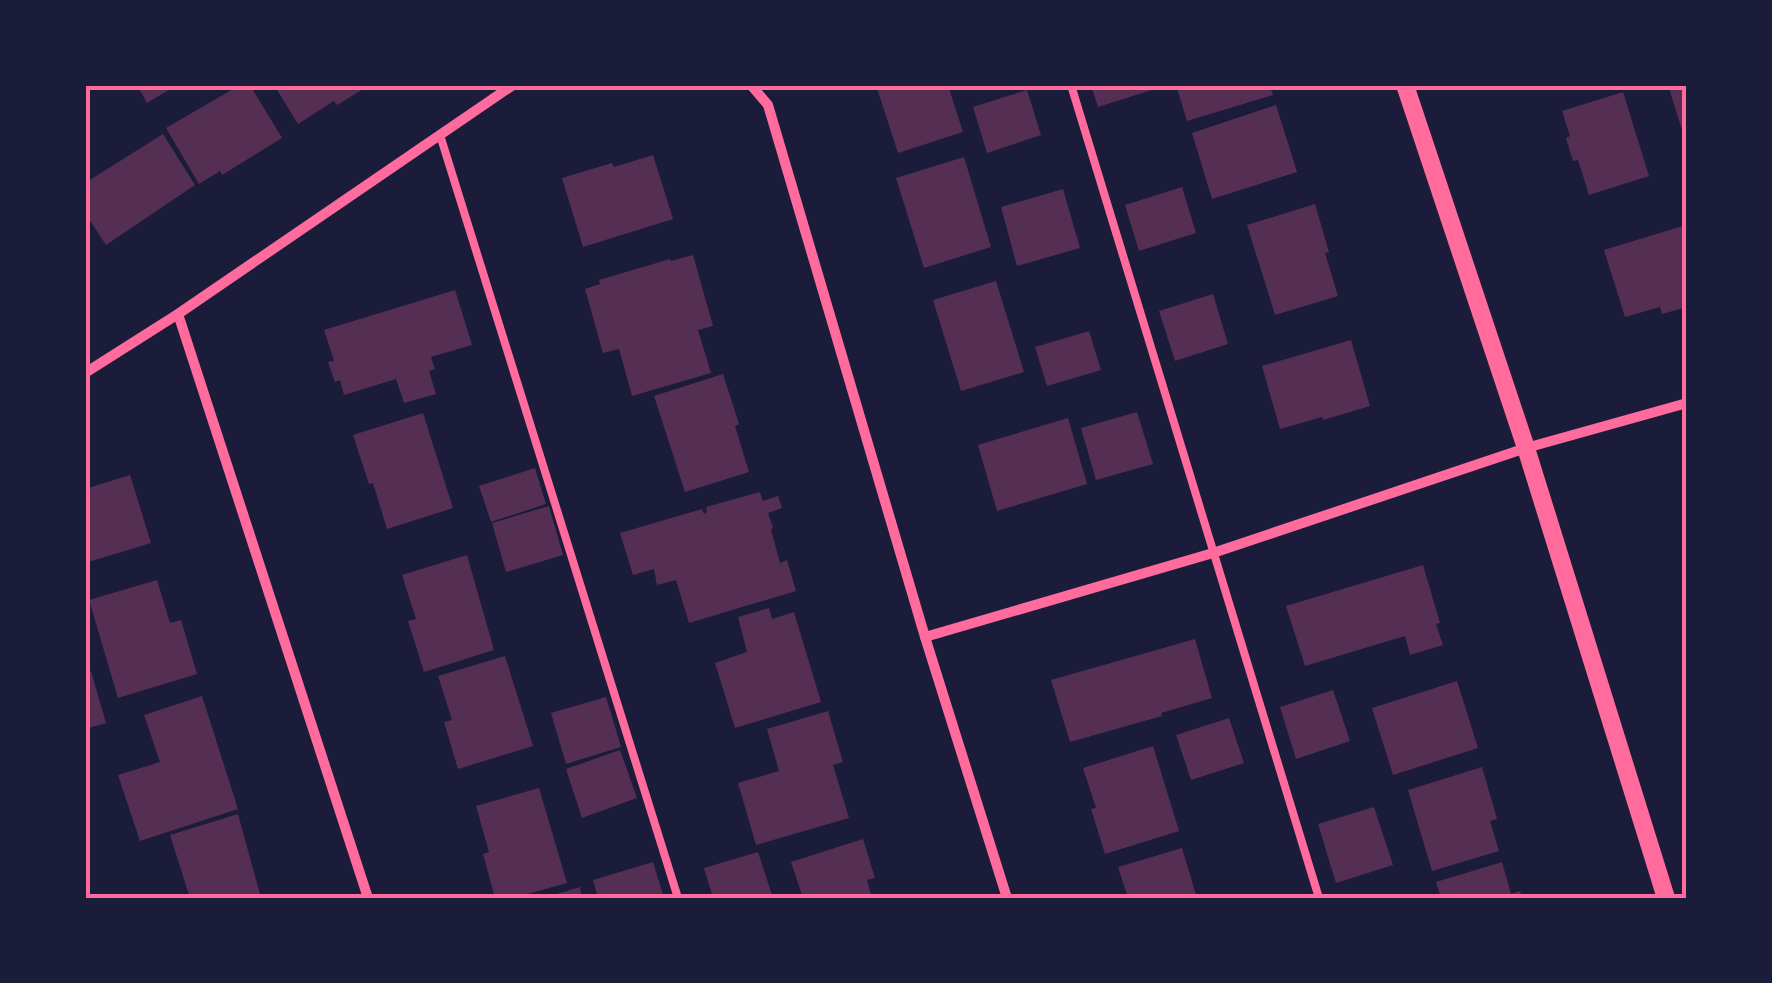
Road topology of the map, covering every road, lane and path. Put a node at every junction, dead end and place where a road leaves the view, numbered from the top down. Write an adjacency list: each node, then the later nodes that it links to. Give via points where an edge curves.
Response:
1 (513, 85): 5 (street)
2 (751, 85): 11 (street, via 768,105)
3 (1071, 85): 10 (lane)
4 (1406, 85): 9 (street)
5 (440, 135): 6 (street); 13 (lane)
6 (178, 314): 7 (street); 12 (street)
7 (85, 373)
8 (1687, 403): 9 (street)
9 (1526, 448): 10 (street); 16 (street)
10 (1212, 553): 11 (street); 15 (lane)
11 (926, 637): 14 (street)
12 (368, 898)
13 (678, 898)
14 (1007, 898)
15 (1319, 898)
16 (1666, 898)

